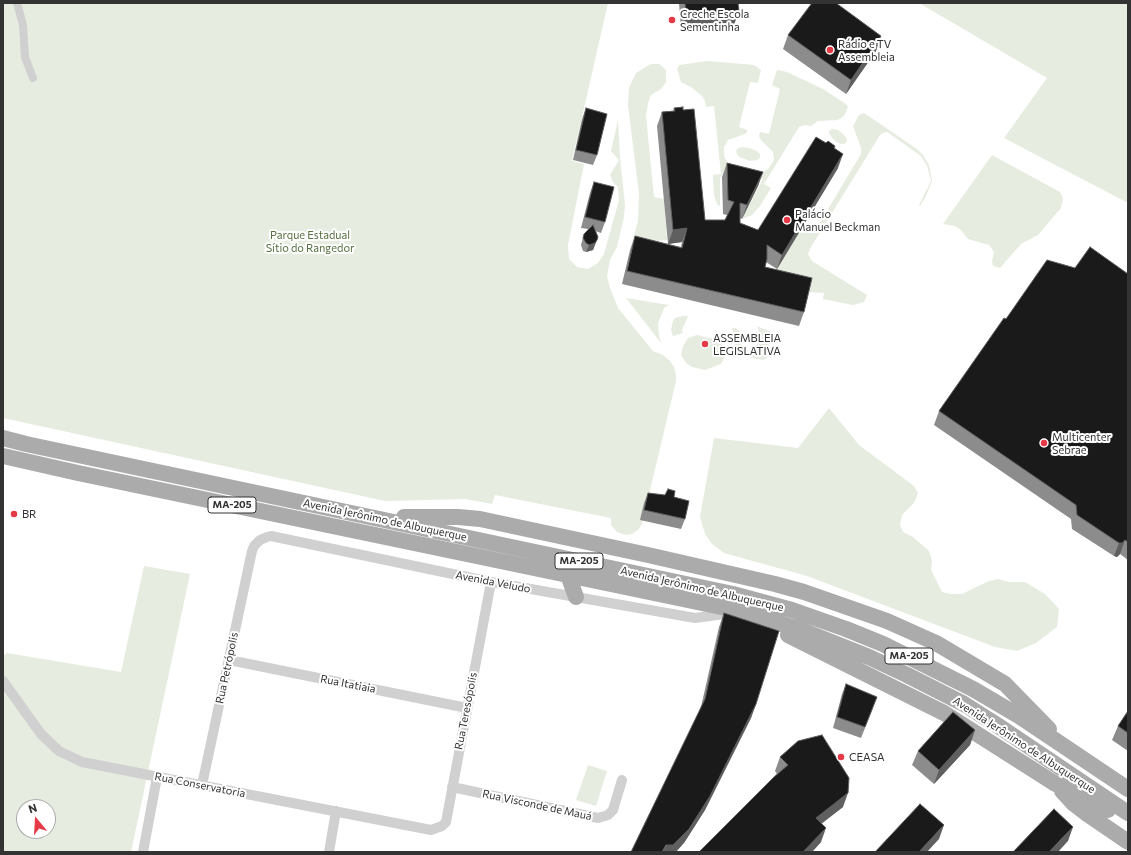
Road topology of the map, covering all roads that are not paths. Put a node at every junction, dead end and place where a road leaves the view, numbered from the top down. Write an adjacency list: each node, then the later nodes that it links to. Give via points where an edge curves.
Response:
1 (17, 3): 2 (street, via 23,25 25,57)
2 (33, 78)
3 (3, 438): 5 (main road, Avenida Jerônimo de Albuquerque / MA-205)
4 (3, 457): 8 (main road, Avenida Jerônimo de Albuquerque / MA-205)
5 (372, 517): 6 (main road); 7 (main road, Avenida Jerônimo de Albuquerque / MA-205)
6 (440, 517): 7 (main road, via 431,521); 17 (main road, MA-205, via 480,519 641,553 804,592 887,621 936,643 1005,684)
7 (425, 528): 8 (main road, via 425,538); 17 (main road, Avenida Jerônimo de Albuquerque / MA-205, via 733,594 808,615 883,644 930,667 996,702)
8 (432, 547): 10 (main road, Avenida Jerônimo de Albuquerque / MA-205)
9 (252, 551): 11 (street, Avenida Veludo, via 260,540 271,536); 14 (street, Rua Petrópolis)
10 (568, 575): 12 (main road); 13 (main road, Avenida Jerônimo de Albuquerque / MA-205)
11 (491, 582): 12 (street, Avenida Veludo); 16 (street, Rua Teresópolis)
12 (576, 597): 13 (street, Avenida Veludo, via 695,618)
13 (740, 612): 20 (main road, Avenida Jerônimo de Albuquerque, via 944,713); 25 (main road, Avenida Jerônimo de Albuquerque / MA-205, via 835,643 964,704)
14 (229, 660): 16 (street, Rua Itatiaia); 21 (street, Rua Petrópolis)
15 (3, 681): 18 (street, Rua Conservatoria, via 41,734 60,751 82,762)
16 (467, 708): 22 (street, Rua Teresópolis)
17 (1070, 750): 23 (main road, Avenida Jerônimo de Albuquerque / MA-205)
18 (157, 777): 21 (street, Rua Conservatoria); 29 (street)
19 (622, 780): 22 (street, Rua Visconde de Mauá, via 613,810 605,817 598,818)
20 (1054, 783): 26 (main road); 28 (main road, via 1080,809)
21 (202, 785): 24 (street, Rua Conservatoria)
22 (452, 787): 27 (street, Rua Teresópolis, via 446,822)
23 (1128, 789)
24 (336, 811): 27 (street, Rua Conservatoria); 30 (street)
25 (1128, 813)
26 (1128, 819)
27 (431, 830)
28 (1128, 842)
29 (143, 852)
30 (329, 852)

